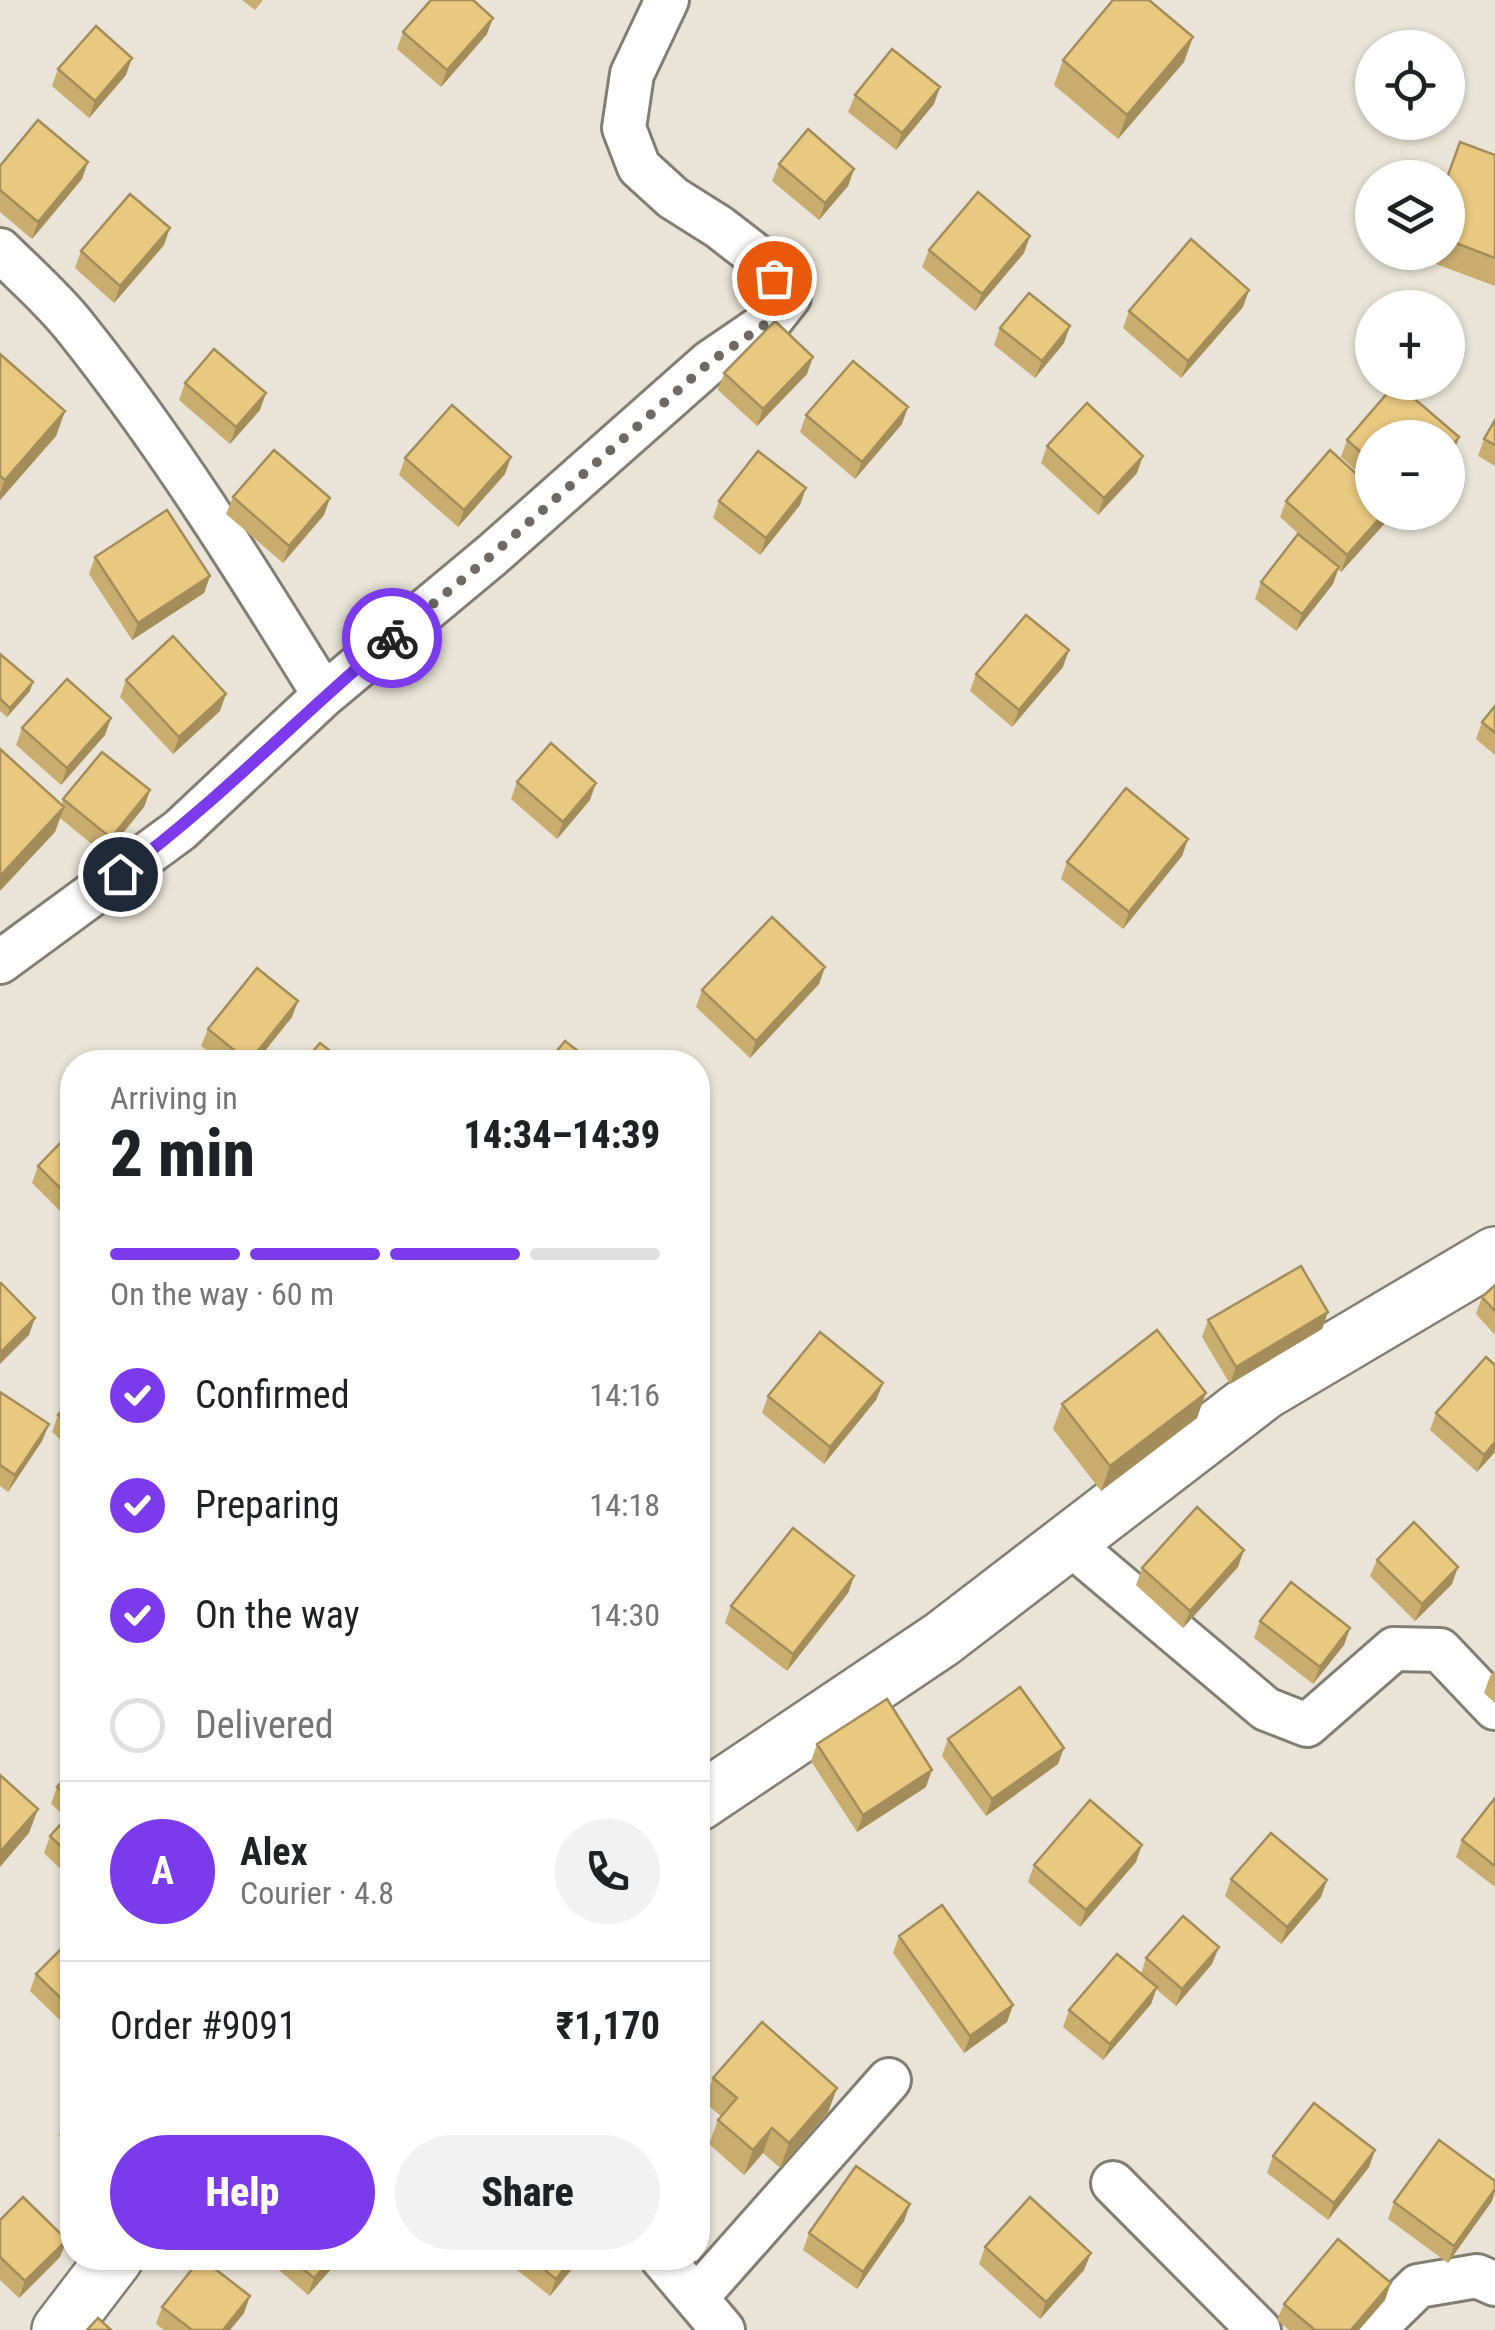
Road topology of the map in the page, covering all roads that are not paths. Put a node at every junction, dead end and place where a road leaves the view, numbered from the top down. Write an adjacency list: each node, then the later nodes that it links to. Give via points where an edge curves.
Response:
1 (668, 0): 3 (street, via 632,74 624,128 639,167 759,258 789,297 770,321 710,362)
2 (0, 250): 3 (street, via 72,323 139,412)
3 (324, 695): 4 (street, via 180,830)
4 (0, 962)
5 (1495, 1255): 6 (main road, via 1266,1390)
6 (1068, 1542): 7 (street, via 1266,1709 1307,1724 1394,1649 1440,1650); 8 (main road, via 942,1639)
7 (1495, 1708)
8 (710, 1795)
9 (889, 2080): 14 (street)
10 (1113, 2183): 17 (street)
11 (106, 2270): 15 (main road)
12 (672, 2270): 14 (street)
13 (1495, 2284): 18 (street, via 1477,2276 1418,2286)
14 (696, 2298): 16 (street)
15 (60, 2330)
16 (724, 2330)
17 (1259, 2330)
18 (1373, 2330)

